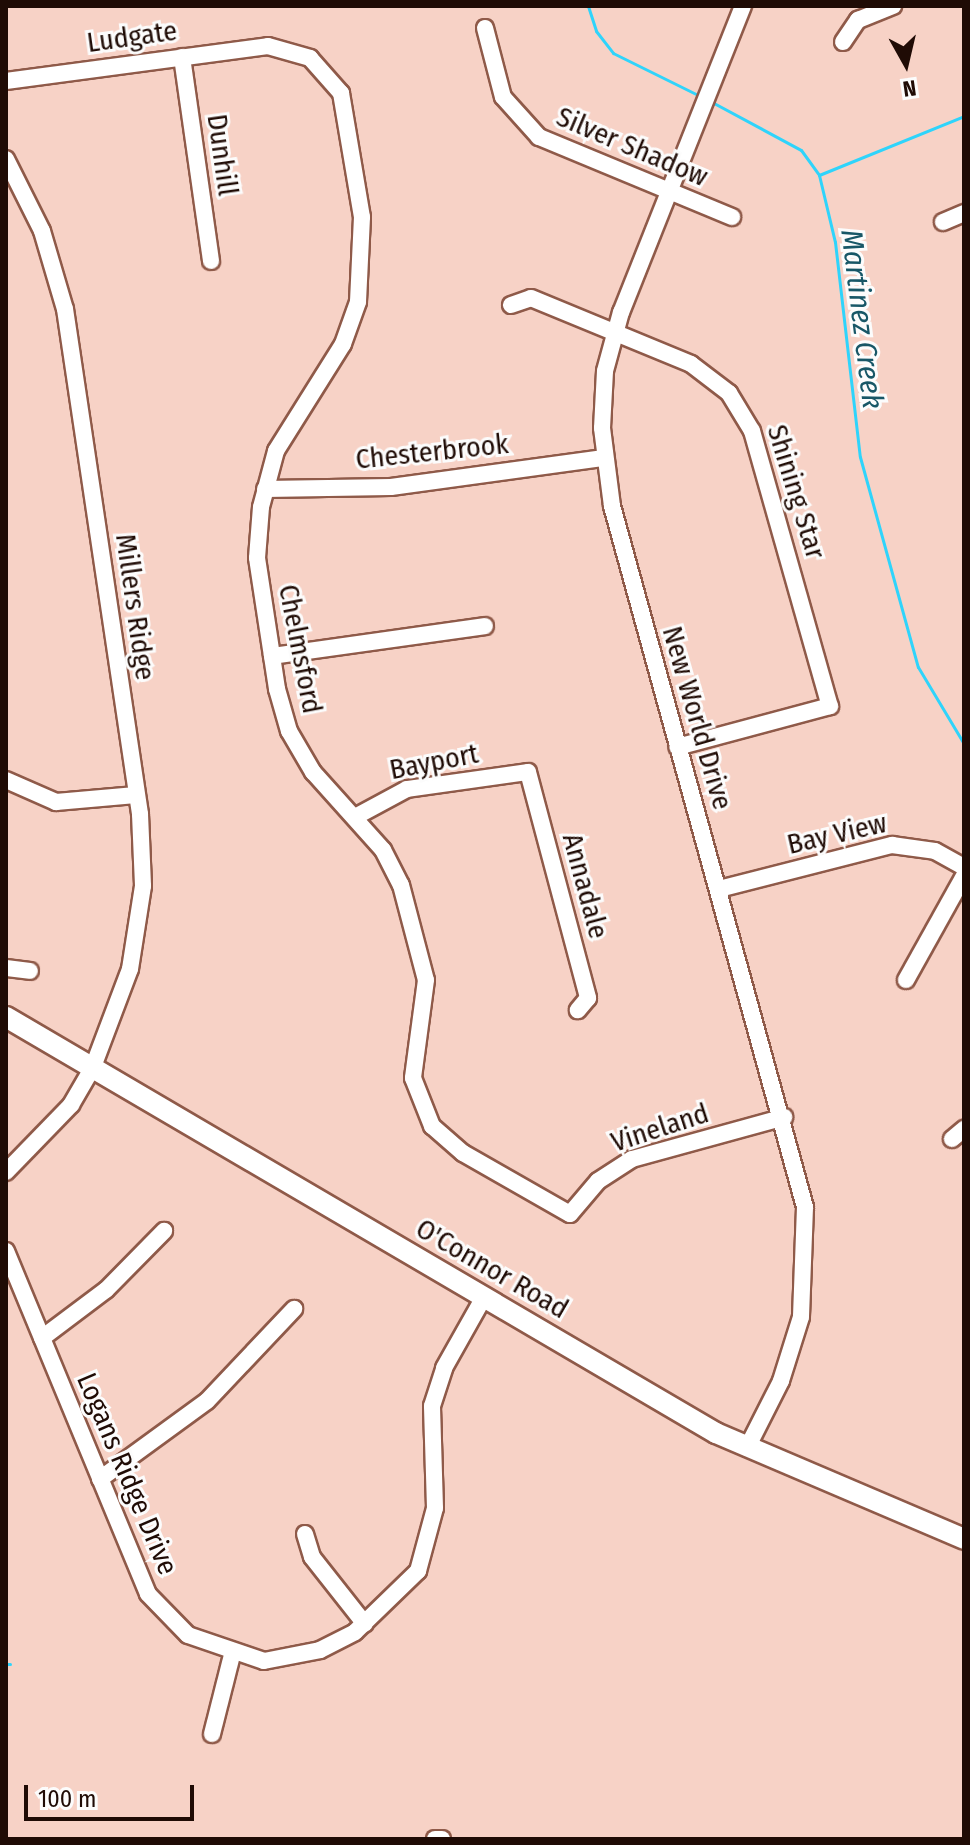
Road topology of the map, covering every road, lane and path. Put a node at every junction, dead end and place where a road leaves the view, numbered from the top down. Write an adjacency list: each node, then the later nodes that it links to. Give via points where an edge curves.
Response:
1 (743, 6): 9 (street, New World Drive)
2 (893, 6): 4 (street, via 858,20)
3 (485, 28): 9 (street, Silver Shadow, via 498,85 523,125 557,146)
4 (843, 42)
5 (182, 57): 6 (street, Ludgate, via 268,46); 7 (street, Ludgate); 13 (street, Dunhill)
6 (310, 58): 17 (street, Chelmsford, via 345,104 364,270 343,344 288,426)
7 (6, 81)
8 (6, 159): 23 (street, Millers Ridge, via 42,231 65,309)
9 (669, 191): 11 (street, Silver Shadow); 15 (street, New World Drive)
10 (964, 213): 12 (street)
11 (732, 217)
12 (943, 222)
13 (211, 261)
14 (511, 305): 15 (street, Shining Star, via 531,298)
15 (615, 332): 16 (street, New World Drive, via 602,390); 20 (street, Shining Star, via 704,372 746,418 830,706)
16 (604, 458): 17 (street, Chesterbrook, via 391,487); 20 (street, New World Drive)
17 (265, 489): 19 (street, Chelmsford, via 257,558)
18 (485, 626): 19 (street)
19 (272, 656): 24 (street, Chelmsford, via 281,709 300,752)
20 (677, 747): 27 (street, New World Drive)
21 (528, 772): 24 (street, Bayport, via 407,789); 31 (street, Annadale, via 588,998)
22 (6, 780): 23 (street, via 56,802)
23 (136, 795): 33 (street, Millers Ridge, via 143,886 138,927 115,1018)
24 (355, 817): 36 (street, Chelmsford, via 393,867 425,968 412,1068 422,1109 455,1147)
25 (964, 867): 27 (street, Bay View, via 935,851 892,845)
26 (964, 876): 30 (street)
27 (719, 889): 34 (street, New World Drive)
28 (6, 968): 29 (street)
29 (30, 971)
30 (906, 980)
31 (578, 1010)
32 (6, 1017): 33 (main road, O'Connor Road)
33 (93, 1067): 35 (street, Millers Ridge, via 71,1105); 39 (main road, O'Connor Road)
34 (784, 1117): 36 (street, Vineland, via 632,1159 598,1181); 42 (street, New World Drive, via 805,1207 806,1284 789,1358)
35 (6, 1172)
36 (570, 1214)
37 (164, 1231): 41 (street, via 106,1290)
38 (6, 1251): 41 (street, Logans Ridge Drive)
39 (484, 1297): 42 (main road, O'Connor Road); 46 (street, Logans Ridge Drive, via 448,1359 432,1406 435,1508 425,1557 400,1595)
40 (294, 1309): 43 (street, via 207,1401)
41 (42, 1338): 43 (street, Logans Ridge Drive)
42 (747, 1448): 45 (main road, O'Connor Road)
43 (100, 1479): 47 (street, Logans Ridge Drive, via 157,1606 188,1635)
44 (305, 1534): 46 (street, via 312,1557)
45 (964, 1539)
46 (365, 1624): 47 (street, Logans Ridge Drive, via 296,1658)
47 (232, 1655): 48 (street)
48 (212, 1734)

